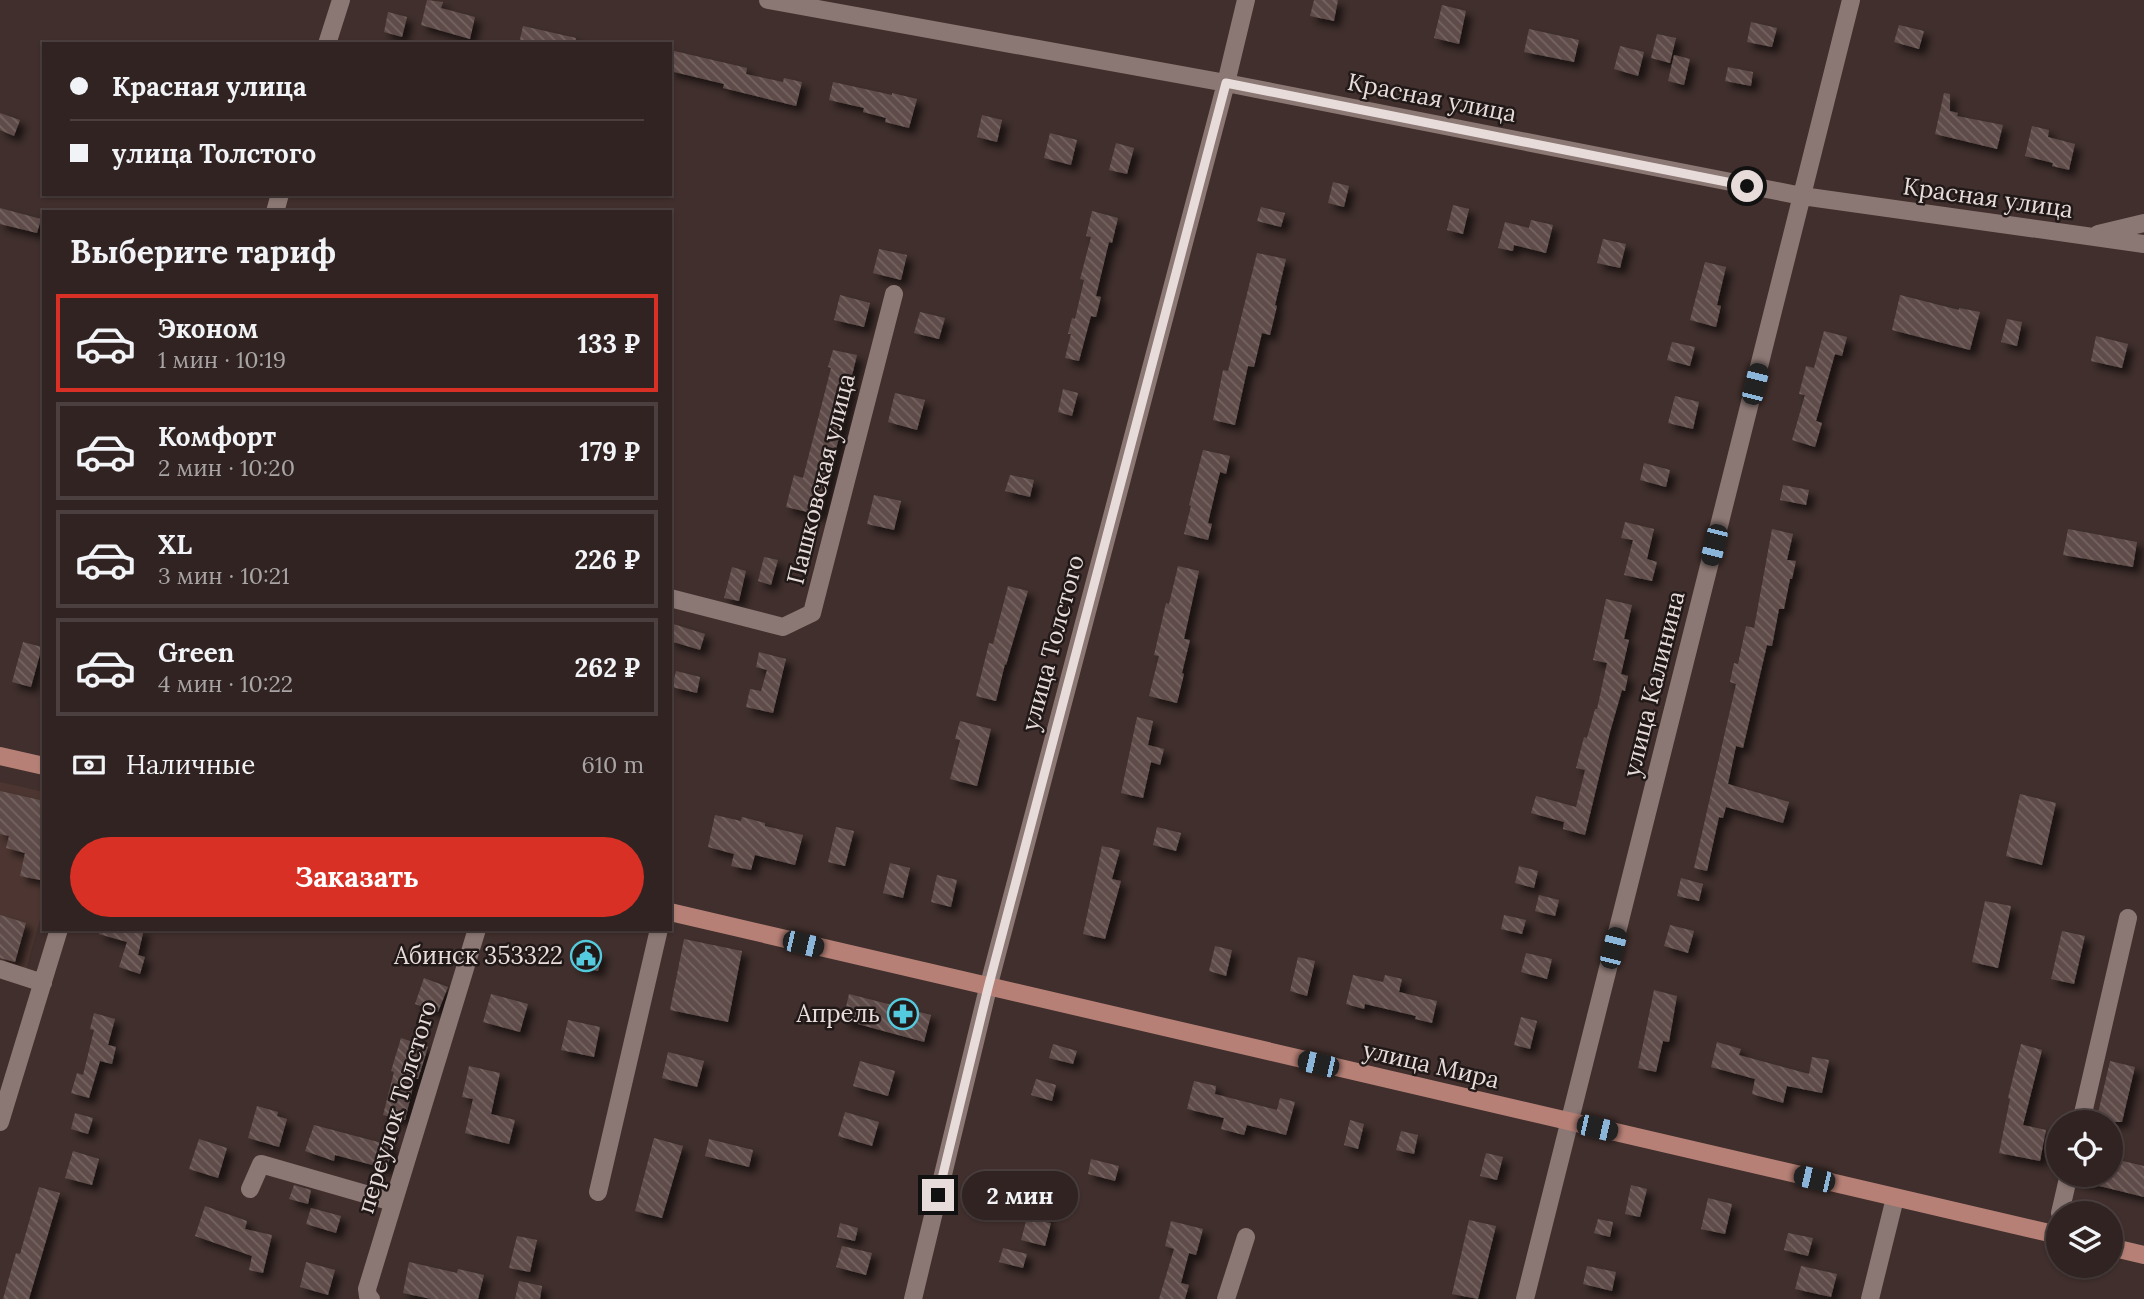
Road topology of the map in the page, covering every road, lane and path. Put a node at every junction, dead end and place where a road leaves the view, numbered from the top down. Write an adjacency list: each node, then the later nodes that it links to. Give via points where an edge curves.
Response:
1 (341, 0): 5 (street)
2 (768, 0): 6 (street, Красная улица)
3 (1245, 0): 6 (street, улица Толстого)
4 (1851, 0): 7 (street, улица Калинина)
5 (328, 42)
6 (1226, 83): 7 (street, Красная улица); 22 (street, улица Толстого)
7 (1802, 196): 9 (street, Красная улица); 25 (street, улица Калинина)
8 (2144, 223): 9 (street)
9 (2087, 236): 10 (street, Красная улица)
10 (2144, 244)
11 (894, 294): 12 (street, Пашковская улица, via 812,613 783,627)
12 (672, 599)
13 (0, 756): 14 (main road)
14 (42, 766)
15 (672, 912): 22 (main road, улица Мира)
16 (2127, 918): 23 (street)
17 (58, 931): 21 (street)
18 (476, 931): 29 (street, переулок Толстого)
19 (659, 931): 27 (street)
20 (0, 969): 21 (street)
21 (43, 983): 24 (street)
22 (988, 988): 25 (main road, улица Мира); 35 (street, улица Толстого)
23 (2084, 1110)
24 (0, 1122)
25 (1569, 1122): 28 (main road, улица Мира); 37 (street, улица Калинина)
26 (250, 1189): 29 (street, via 261,1164)
27 (598, 1192)
28 (1895, 1198): 30 (main road, улица Мира); 38 (street)
29 (393, 1202): 34 (street, переулок Толстого, via 367,1289)
30 (2046, 1229)
31 (1246, 1237): 36 (street)
32 (2123, 1250): 33 (main road)
33 (2144, 1255)
34 (371, 1299)
35 (913, 1299)
36 (1226, 1299)
37 (1525, 1299)
38 (1870, 1299)

